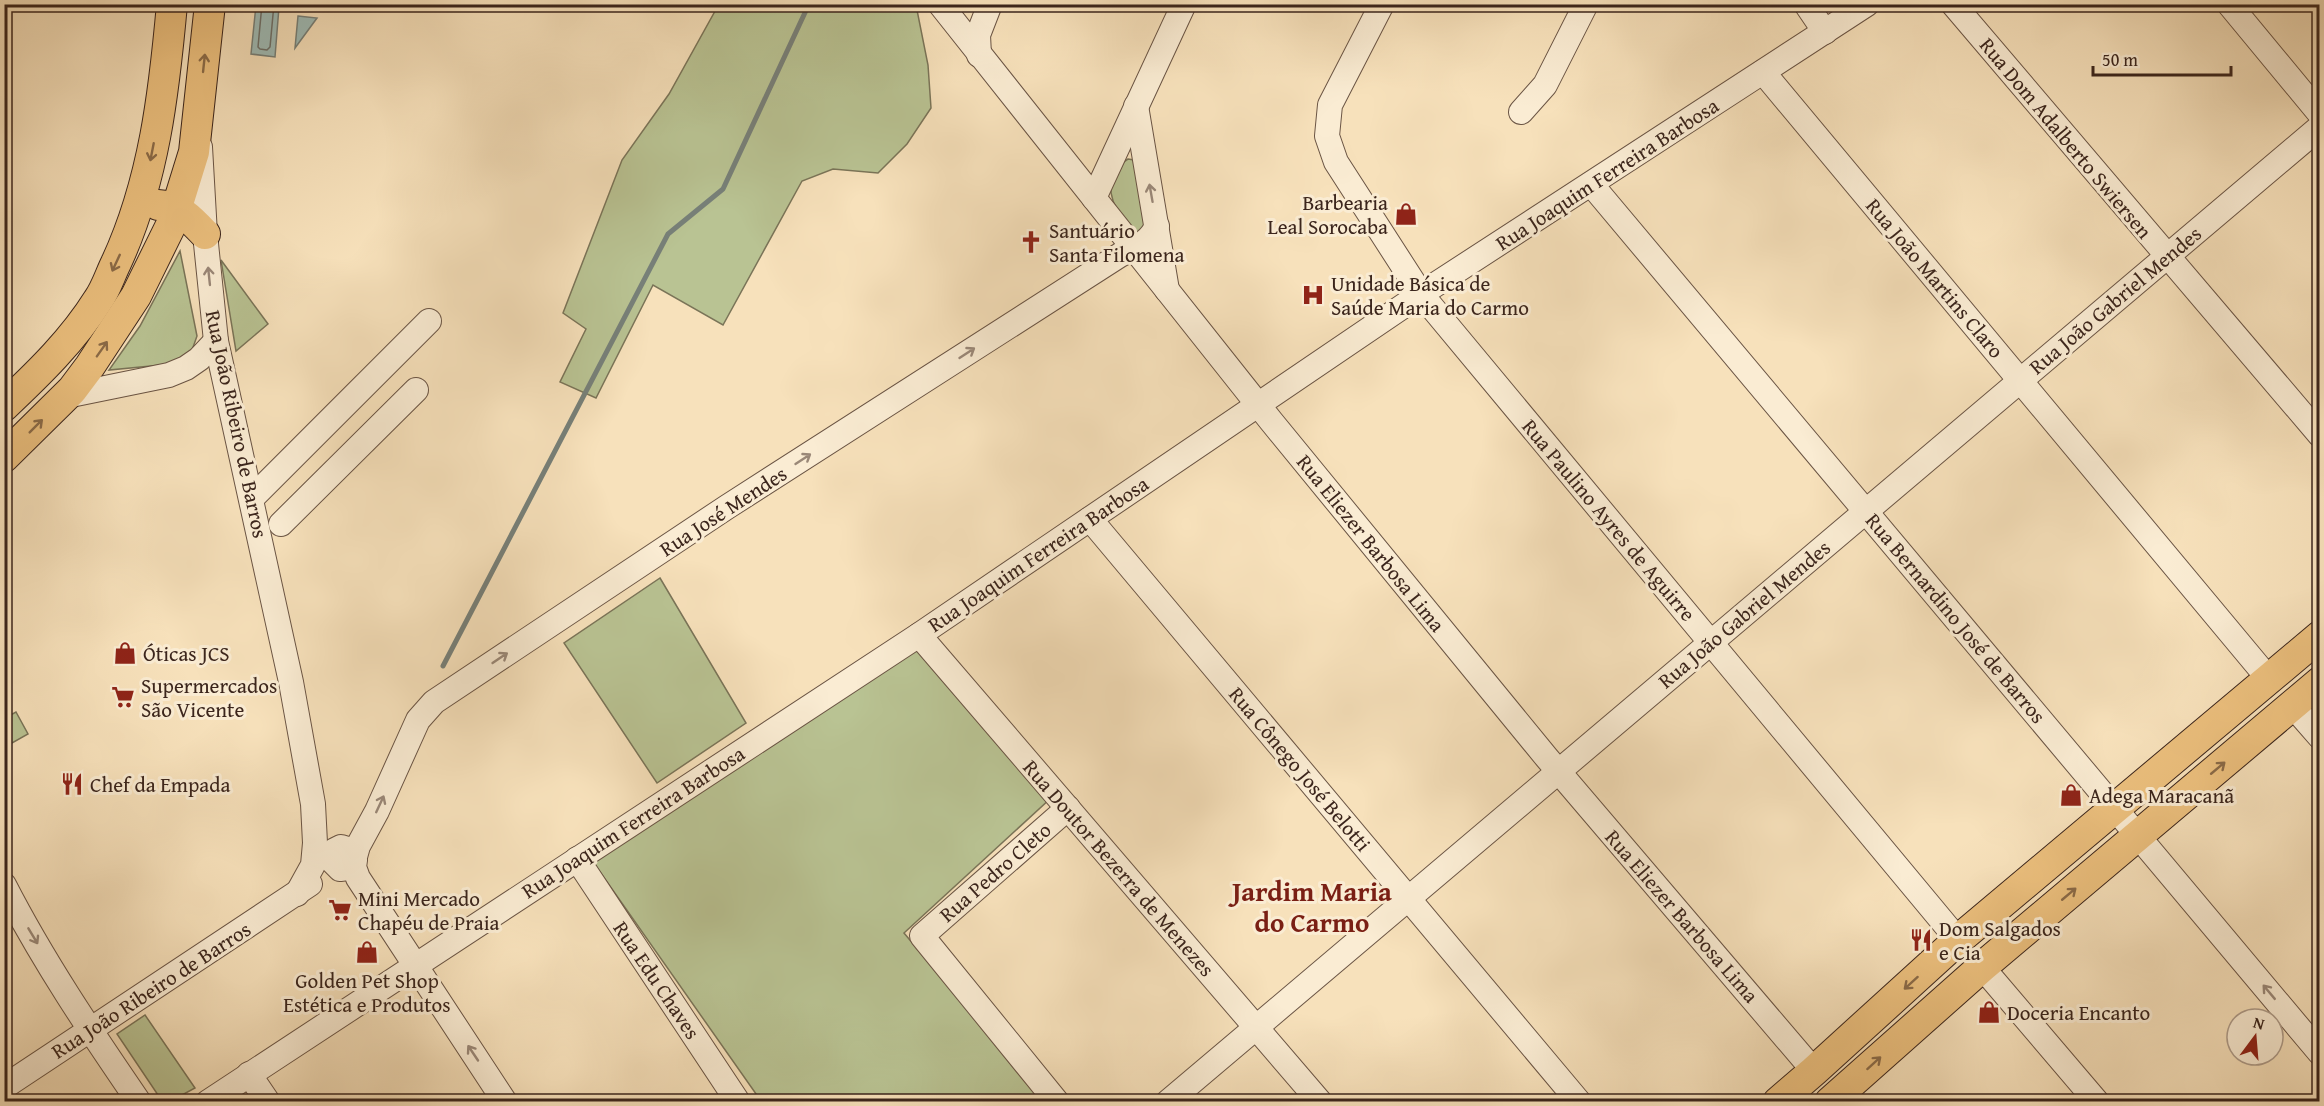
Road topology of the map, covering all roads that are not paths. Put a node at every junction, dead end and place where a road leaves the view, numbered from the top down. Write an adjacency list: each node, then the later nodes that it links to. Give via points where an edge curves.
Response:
1 (172, 4): 23 (main road, one-way to 23, via 164,95)
2 (210, 4): 18 (main road, Rua João Ribeiro de Barros, one-way to 2)
3 (940, 4): 13 (street, Rua Eliezer Barbosa Lima)
4 (990, 4): 13 (street, via 978,35)
5 (1184, 4): 15 (street)
6 (1382, 4): 30 (street, Rua Paulino Ayres de Aguirre, via 1330,105 1327,136 1336,162)
7 (1586, 4): 16 (street, via 1545,85)
8 (1806, 4): 12 (street)
9 (1867, 4): 12 (street, Rua Joaquim Ferreira Barbosa)
10 (1953, 4): 28 (street, Rua Dom Adalberto Swiersen)
11 (2229, 4): 17 (street)
12 (1825, 32): 14 (street, Rua Joaquim Ferreira Barbosa)
13 (979, 56): 20 (street, Rua Eliezer Barbosa Lima)
14 (1763, 72): 21 (street, Rua Joaquim Ferreira Barbosa); 35 (street, Rua João Martins Claro)
15 (1136, 106): 20 (street, via 1085,169); 22 (street); 25 (street, one-way to 15)
16 (1521, 112)
17 (2319, 114)
18 (198, 121): 24 (main road, via 194,152); 26 (street, Rua João Ribeiro de Barros)
19 (2319, 127): 28 (street, Rua João Gabriel Mendes)
20 (1074, 174): 22 (street, Rua Eliezer Barbosa Lima)
21 (1591, 184): 30 (street, Rua Joaquim Ferreira Barbosa); 45 (street, Rua Bernardino José de Barros)
22 (1094, 198): 27 (street, Rua Eliezer Barbosa Lima)
23 (138, 209): 24 (main road, via 148,205); 39 (main road, one-way to 39, via 99,299 55,358)
24 (177, 210): 26 (main road); 37 (main road, one-way to 24, via 136,296)
25 (1157, 226): 27 (street, Rua José Mendes, via 1146,242); 29 (street)
26 (205, 234): 32 (street, Rua João Ribeiro de Barros, one-way to 26)
27 (1133, 249): 29 (street, Rua Eliezer Barbosa Lima); 60 (street, Rua José Mendes, one-way to 27, via 418,720 434,702 727,507)
28 (2167, 256): 35 (street, Rua João Gabriel Mendes); 40 (street, Rua Dom Adalberto Swiersen)
29 (1168, 292): 38 (street, Rua Eliezer Barbosa Lima)
30 (1421, 294): 38 (street, Rua Joaquim Ferreira Barbosa); 50 (street, Rua Paulino Ayres de Aguirre)
31 (429, 321): 41 (street)
32 (216, 342): 33 (street, via 199,359); 34 (street, Rua João Ribeiro de Barros)
33 (169, 375): 34 (street); 37 (street)
34 (223, 375): 44 (street, Rua João Ribeiro de Barros)
35 (2020, 380): 45 (street, Rua João Gabriel Mendes); 51 (street, Rua João Martins Claro)
36 (416, 390): 43 (street)
37 (66, 396): 42 (main road, one-way to 37)
38 (1258, 404): 46 (street, Rua Joaquim Ferreira Barbosa); 55 (street, Rua Eliezer Barbosa Lima)
39 (4, 406)
40 (2319, 435)
41 (298, 452): 43 (street); 44 (street)
42 (4, 457)
43 (325, 480): 47 (street)
44 (252, 498): 56 (street, Rua João Ribeiro de Barros)
45 (1866, 511): 50 (street, Rua João Gabriel Mendes); 58 (street, Rua Bernardino José de Barros)
46 (1090, 519): 48 (street, Rua Joaquim Ferreira Barbosa); 64 (street, Rua Cônego José Belotti)
47 (281, 524)
48 (919, 635): 57 (street, Rua Doutor Bezerra de Menezes); 61 (street, Rua Joaquim Ferreira Barbosa)
49 (2319, 636): 51 (main road)
50 (1711, 642): 55 (street, Rua João Gabriel Mendes); 65 (street, Rua Paulino Ayres de Aguirre)
51 (2268, 678): 58 (main road)
52 (2319, 682): 53 (main road)
53 (2292, 705): 54 (street); 59 (main road, one-way to 53)
54 (2319, 737)
55 (1558, 771): 64 (street, Rua João Gabriel Mendes); 71 (street, Rua Eliezer Barbosa Lima)
56 (313, 804): 60 (street, Rua João Ribeiro de Barros, via 331,837); 63 (street, Rua João Ribeiro de Barros, via 313,865)
57 (1068, 808): 68 (street, Rua Doutor Bezerra de Menezes); 80 (street, Rua Pedro Cleto, via 922,936)
58 (2114, 808): 59 (street, Rua Bernardino José de Barros); 65 (main road)
59 (2138, 836): 67 (main road, one-way to 59); 70 (street, Rua Bernardino José de Barros, one-way to 59)
60 (350, 858): 63 (street, Rua João Ribeiro de Barros); 66 (street, via 358,878)
61 (577, 859): 66 (street, Rua Joaquim Ferreira Barbosa); 79 (street, Rua Edu Chaves)
62 (4, 885): 69 (street, one-way to 69)
63 (297, 894): 69 (street, Rua João Ribeiro de Barros)
64 (1408, 898): 68 (street, Rua João Gabriel Mendes); 83 (street, Rua Cônego José Belotti)
65 (1958, 940): 71 (main road, one-way to 71)
66 (415, 965): 72 (street, Rua Joaquim Ferreira Barbosa); 78 (street, one-way to 66)
67 (1982, 967): 74 (main road, one-way to 67); 85 (street)
68 (1256, 1027): 81 (street, Rua João Gabriel Mendes); 82 (street, Rua Doutor Bezerra de Menezes)
69 (90, 1030): 73 (street, Rua João Ribeiro de Barros); 75 (street)
70 (2319, 1053)
71 (1814, 1071): 84 (main road)
72 (249, 1074): 76 (street, Rua Joaquim Ferreira Barbosa); 77 (street)
73 (4, 1087)
74 (1834, 1100)
75 (139, 1101)
76 (208, 1101)
77 (268, 1101)
78 (506, 1101)
79 (738, 1101)
80 (1057, 1101)
81 (1168, 1101)
82 (1320, 1101)
83 (1579, 1101)
84 (1778, 1101)
85 (2097, 1101)

